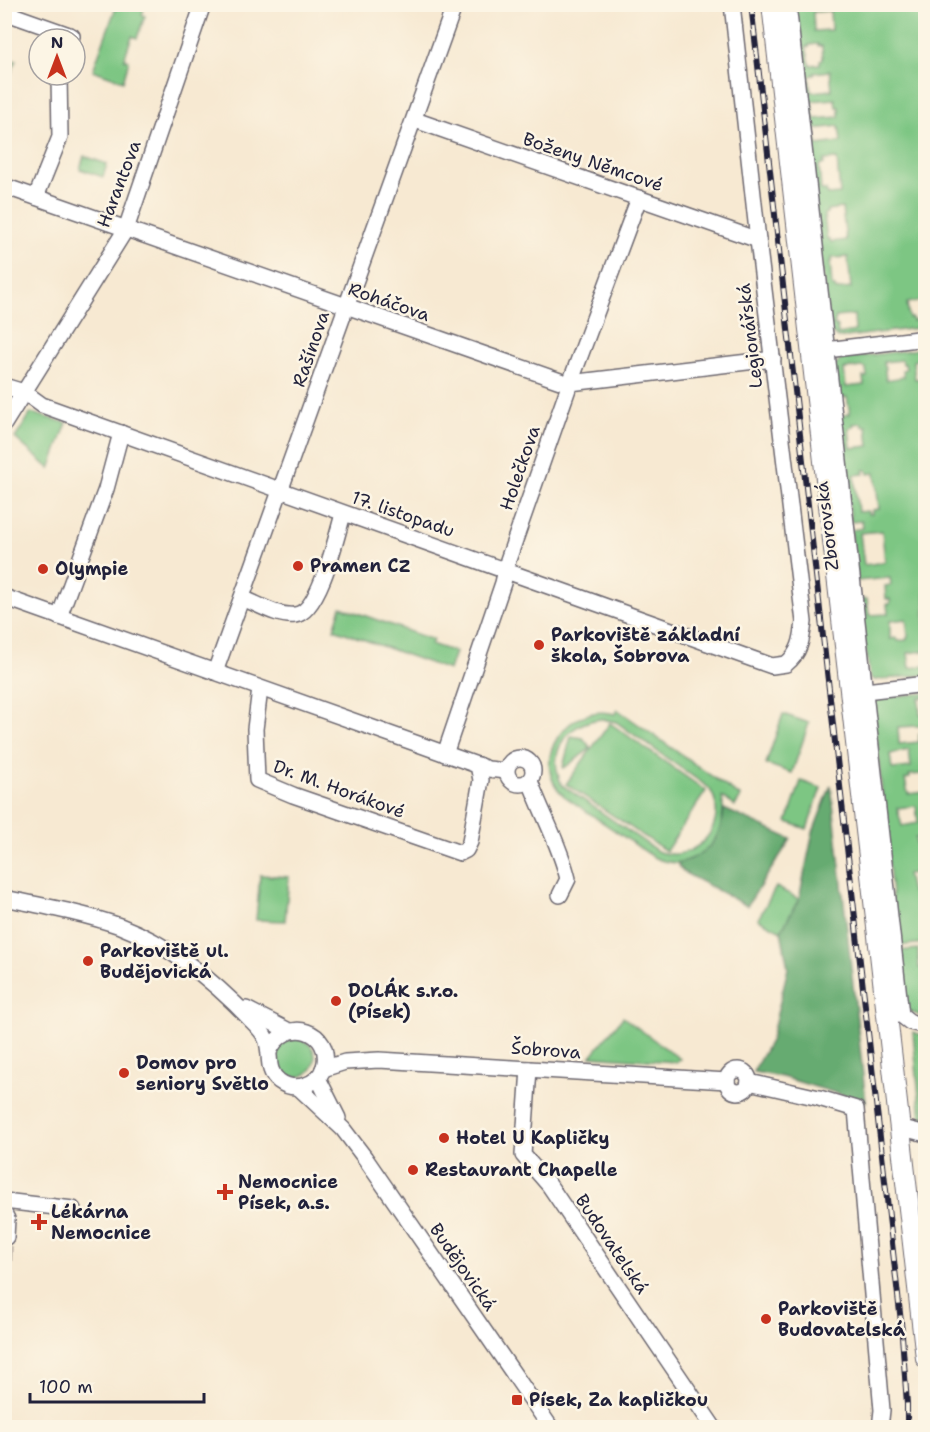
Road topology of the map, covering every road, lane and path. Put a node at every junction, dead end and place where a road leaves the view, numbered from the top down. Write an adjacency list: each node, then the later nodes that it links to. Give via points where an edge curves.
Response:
1 (203, 4): 13 (street, Harantova)
2 (455, 4): 9 (street, Rašínova)
3 (732, 4): 14 (street, Legionářská)
4 (772, 4): 50 (main road)
5 (788, 4): 17 (street, Zborovská)
6 (4, 12): 7 (street)
7 (46, 27)
8 (59, 87): 11 (street, via 60,137)
9 (415, 120): 12 (street, Boženy Němcové); 15 (street, Rašínova)
10 (4, 186): 11 (street, Roháčova)
11 (36, 197): 13 (street, Roháčova)
12 (639, 198): 14 (street, Boženy Němcové); 19 (street, Holečkova)
13 (126, 229): 15 (street, Roháčova); 21 (street, Harantova)
14 (758, 240): 18 (street, Legionářská)
15 (346, 308): 19 (street, Roháčova); 24 (street, Rašínova)
16 (926, 338): 17 (street)
17 (826, 351): 34 (street, Zborovská)
18 (773, 359): 19 (street, Roháčova); 30 (street, Legionářská, via 804,622 798,651)
19 (570, 383): 26 (street, Holečkova)
20 (4, 386): 21 (street, 17. listopadu)
21 (24, 392): 22 (street, Harantova); 23 (street, 17. listopadu, via 42,405)
22 (4, 424)
23 (121, 433): 24 (street, 17. listopadu); 29 (street, via 106,489)
24 (281, 491): 25 (street, 17. listopadu); 28 (street, Rašínova)
25 (344, 514): 26 (street, 17. listopadu); 28 (street, via 320,588 307,609 289,615)
26 (506, 570): 30 (street, 17. listopadu, via 772,666); 35 (street, Holečkova)
27 (4, 597): 29 (street)
28 (243, 598): 31 (street, Rašínova)
29 (59, 616): 31 (street)
30 (791, 660)
31 (215, 672): 33 (street)
32 (926, 684): 34 (street)
33 (260, 689): 35 (street); 36 (street, Dr. M. Horákové, via 255,729 257,780 460,853 466,850 472,831 482,780)
34 (865, 691): 42 (street, Zborovská, via 901,1015)
35 (445, 754): 36 (street)
36 (478, 765): 37 (street)
37 (506, 771): 38 (street, via 517,784); 38 (street, via 514,760 526,759 534,769)
38 (530, 781): 39 (street, via 562,856 568,879)
39 (560, 895)
40 (4, 898): 41 (street, Budějovická, via 122,927 195,969)
41 (235, 1003): 43 (street, Budějovická); 45 (street, Budějovická, via 261,1030)
42 (926, 1026)
43 (289, 1031): 44 (street, Budějovická, via 315,1036); 45 (street, via 273,1042)
44 (324, 1050): 46 (street, Šobrova); 48 (street, Budějovická)
45 (269, 1052): 49 (street, Budějovická, via 272,1073 288,1086)
46 (363, 1060): 47 (street, Šobrova); 48 (street, Šobrova, via 335,1064)
47 (529, 1069): 59 (street, Budovatelská, via 523,1155 549,1185); 60 (street, Šobrova, via 727,1081 738,1092 745,1090 749,1082 856,1109 882,1410)
48 (320, 1073): 49 (street, via 312,1083); 51 (street, Budějovická)
49 (298, 1087): 51 (street, Budějovická)
50 (898, 1127): 52 (street); 57 (main road)
51 (343, 1129): 58 (street, Budějovická)
52 (926, 1134)
53 (4, 1201): 54 (street)
54 (73, 1209)
55 (4, 1214): 56 (street)
56 (6, 1237)
57 (926, 1358)
58 (551, 1428)
59 (714, 1428)
60 (880, 1428)

